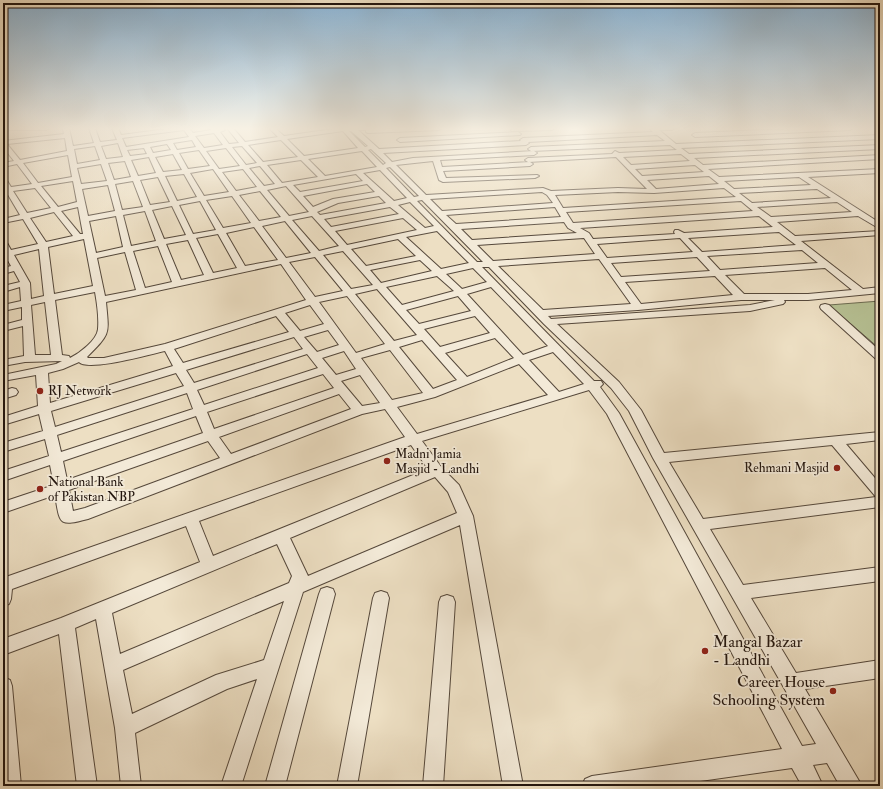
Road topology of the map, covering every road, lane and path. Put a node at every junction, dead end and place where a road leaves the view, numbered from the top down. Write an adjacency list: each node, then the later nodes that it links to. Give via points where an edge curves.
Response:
1 (20, 165): 41 (street)
2 (83, 165): 20 (street)
3 (104, 165): 38 (street)
4 (129, 165): 36 (street)
5 (155, 165): 29 (street)
6 (182, 165): 27 (street)
7 (213, 165): 24 (street)
8 (255, 165): 21 (street)
9 (263, 165): 40 (street)
10 (310, 165): 34 (street)
11 (394, 165): 22 (street)
12 (438, 165): 25 (street)
13 (493, 165): 25 (street)
14 (530, 165): 31 (street)
15 (627, 165): 23 (street)
16 (699, 165): 17 (street); 23 (street); 32 (street)
17 (706, 165)
18 (785, 165): 30 (street)
19 (870, 165): 26 (street)
20 (74, 166): 33 (street)
21 (245, 166): 24 (street); 44 (street)
22 (386, 166): 28 (street); 54 (street)
23 (629, 167): 35 (street)
24 (216, 169): 27 (street); 50 (street)
25 (440, 169): 31 (street, via 443,180)
26 (880, 170): 30 (street)
27 (186, 171): 29 (street); 53 (street)
28 (358, 172): 34 (street); 39 (street)
29 (160, 175): 36 (street); 57 (street)
30 (800, 175): 32 (street); 43 (street)
31 (535, 176): 49 (street)
32 (714, 177): 35 (street); 45 (street)
33 (76, 178): 41 (street); 42 (street)
34 (323, 178): 40 (street)
35 (641, 178): 48 (street)
36 (135, 179): 38 (street); 62 (street)
37 (3, 181): 47 (street)
38 (111, 182): 42 (street); 65 (street)
39 (370, 182): 51 (street); 52 (street)
40 (284, 184): 44 (street); 52 (street)
41 (36, 185): 47 (street); 64 (street)
42 (78, 187): 58 (street)
43 (819, 187): 45 (street); 56 (street)
44 (262, 188): 50 (street); 73 (street)
45 (730, 189): 48 (street); 55 (street)
46 (638, 190): 48 (street); 49 (street); 60 (street)
47 (6, 191): 71 (street)
48 (654, 191)
49 (546, 192): 54 (street); 63 (street)
50 (234, 193): 53 (street); 78 (street)
51 (381, 193): 59 (street); 68 (street, via 328,202 319,206)
52 (298, 195): 68 (street)
53 (202, 198): 57 (street); 85 (street)
54 (418, 199): 59 (street); 66 (street); 81 (street)
55 (743, 200): 60 (street); 61 (street)
56 (839, 200): 61 (street); 69 (street)
57 (174, 203): 62 (street); 91 (street)
58 (81, 204): 64 (street); 72 (street)
59 (392, 204): 68 (street); 70 (street)
60 (652, 205): 63 (street); 74 (street)
61 (750, 205): 67 (street)
62 (148, 208): 65 (street); 95 (street)
63 (559, 208): 66 (street); 77 (street)
64 (55, 209): 71 (street); 90 (street)
65 (118, 213): 72 (street); 100 (street)
66 (440, 213): 79 (street)
67 (761, 213): 74 (street); 75 (street)
68 (315, 214): 73 (street); 83 (street)
69 (859, 214): 75 (street); 80 (street)
70 (405, 215): 83 (street); 84 (street)
71 (24, 216): 76 (street); 97 (street)
72 (84, 219): 87 (street)
73 (286, 219): 78 (street); 101 (street)
74 (667, 220): 77 (street); 89 (street)
75 (769, 220): 82 (street)
76 (3, 221)
77 (569, 223): 79 (street); 92 (street)
78 (257, 225): 85 (street); 107 (street)
79 (454, 227): 96 (street)
80 (880, 227)
81 (438, 228): 84 (street); 109 (street)
82 (781, 229): 89 (street); 93 (street)
83 (330, 230): 98 (street)
84 (422, 231): 88 (street)
85 (221, 232): 91 (street); 113 (street)
86 (880, 233): 93 (street)
87 (87, 235): 90 (street); 104 (street)
88 (400, 236): 98 (street); 105 (street)
89 (682, 236): 92 (street); 102 (street)
90 (78, 237): 97 (street)
91 (190, 238): 95 (street); 117 (street)
92 (589, 239): 96 (street); 106 (street)
93 (793, 239): 99 (street)
94 (3, 243): 103 (street)
95 (161, 243): 100 (street); 120 (street)
96 (470, 243): 108 (street)
97 (43, 245): 103 (street); 132 (street)
98 (345, 248): 101 (street); 112 (street)
99 (804, 248): 102 (street); 110 (street)
100 (128, 249): 104 (street); 126 (street)
101 (316, 254): 107 (street); 127 (street)
102 (700, 254): 106 (street); 116 (street)
103 (6, 255): 111 (street)
104 (92, 256): 123 (street)
105 (422, 257): 112 (street); 115 (street)
106 (603, 258): 108 (street); 118 (street)
107 (284, 262): 113 (street); 134 (street)
108 (490, 263): 109 (street); 142 (street)
109 (473, 265): 115 (street); 121 (street)
110 (826, 265): 116 (street); 128 (street)
111 (17, 268): 114 (street); 119 (street)
112 (364, 269): 122 (street)
113 (243, 270): 117 (street)
114 (3, 271)
115 (438, 272): 122 (street); 129 (street)
116 (718, 273): 118 (street); 130 (street)
117 (210, 277): 120 (street)
118 (619, 280): 136 (street)
119 (25, 283): 124 (street); 135 (street)
120 (178, 284): 126 (street)
121 (492, 284): 129 (street); 152 (street)
122 (379, 286): 127 (street); 139 (street)
123 (99, 288): 132 (street); 133 (street)
124 (3, 289)
125 (880, 290): 128 (street)
126 (141, 292): 133 (street)
127 (349, 292): 134 (street); 149 (street)
128 (861, 292): 131 (street)
129 (460, 293): 139 (street); 141 (street)
130 (741, 297): 131 (street); 136 (street)
131 (808, 297): 142 (street, via 750,308)
132 (50, 298): 135 (street); 157 (street)
133 (101, 300): 158 (street, via 103,330 100,338)
134 (312, 301): 140 (street); 144 (street)
135 (27, 303): 138 (street); 143 (street)
136 (638, 307): 142 (street)
137 (825, 307): 156 (street)
138 (3, 308)
139 (400, 309): 146 (street)
140 (278, 311): 147 (street); 151 (street)
141 (478, 312): 146 (street); 148 (street)
142 (544, 318): 167 (street)
143 (28, 322): 145 (street); 159 (street)
144 (330, 326): 147 (street); 150 (street)
145 (3, 328)
146 (421, 332): 149 (street); 153 (street)
147 (297, 334): 154 (street); 162 (street)
148 (497, 334): 153 (street); 160 (street)
149 (393, 345): 155 (street); 172 (street)
150 (346, 346): 154 (street); 155 (street)
151 (168, 347): 158 (street, via 104,361 85,362); 162 (street)
152 (554, 348): 160 (street); 170 (street)
153 (438, 351): 168 (street)
154 (312, 353): 163 (street); 171 (street)
155 (353, 357): 164 (street)
156 (880, 357)
157 (57, 358): 158 (street); 159 (street)
158 (78, 358): 165 (street)
159 (30, 359): 161 (street)
160 (520, 359): 168 (street); 173 (street)
161 (3, 363)
162 (180, 368): 171 (street); 175 (street)
163 (325, 369): 169 (street); 176 (street)
164 (363, 370): 169 (street); 174 (street)
165 (42, 371): 166 (street); 175 (street)
166 (3, 378)
167 (610, 380): 170 (street); 186 (street, via 635,410)
168 (465, 382): 172 (street)
169 (338, 385): 177 (street); 180 (street)
170 (591, 386): 173 (street); 216 (street, via 613,413)
171 (190, 388): 176 (street); 179 (street)
172 (430, 394): 174 (street)
173 (556, 396): 182 (street)
174 (388, 406): 177 (street); 182 (street)
175 (44, 408): 178 (street); 179 (street)
176 (201, 411): 180 (street); 185 (street)
177 (359, 411): 187 (street)
178 (3, 421)
179 (50, 432): 184 (street); 185 (street)
180 (212, 436): 187 (street); 190 (street)
181 (880, 436): 183 (street)
182 (413, 440): 188 (street); 195 (street)
183 (835, 440): 186 (street); 191 (street)
184 (3, 448)
185 (56, 458): 189 (street); 190 (street)
186 (660, 458): 196 (street)
187 (228, 460): 190 (street, via 69,518 66,516)
188 (437, 471): 194 (street, via 454,489); 197 (street)
189 (3, 476)
190 (62, 487): 193 (street)
191 (880, 493)
192 (880, 502): 196 (street)
193 (3, 508)
194 (466, 516): 201 (street); 224 (street)
195 (190, 518): 198 (street); 200 (street)
196 (699, 525): 203 (street)
197 (281, 536): 198 (street); 201 (street, via 300,576)
198 (210, 565): 206 (street)
199 (880, 574): 203 (street)
200 (3, 589)
201 (295, 589): 209 (street); 210 (street)
202 (327, 594): 221 (street)
203 (739, 594): 212 (street)
204 (381, 598): 222 (street)
205 (447, 602): 223 (street)
206 (103, 608): 207 (street); 209 (street)
207 (66, 624): 208 (street); 218 (street)
208 (3, 648)
209 (114, 664): 214 (street)
210 (270, 666): 214 (street, via 224,681); 220 (street)
211 (880, 669): 212 (street)
212 (792, 682): 215 (street)
213 (3, 686): 217 (street)
214 (125, 728): 219 (street)
215 (832, 752): 216 (street); 227 (street)
216 (798, 758): 225 (street); 226 (street)
217 (11, 786)
218 (87, 786)
219 (131, 786)
220 (231, 786)
221 (275, 786)
222 (347, 786)
223 (433, 786)
224 (513, 786)
225 (592, 786)
226 (813, 786)
227 (852, 786)

